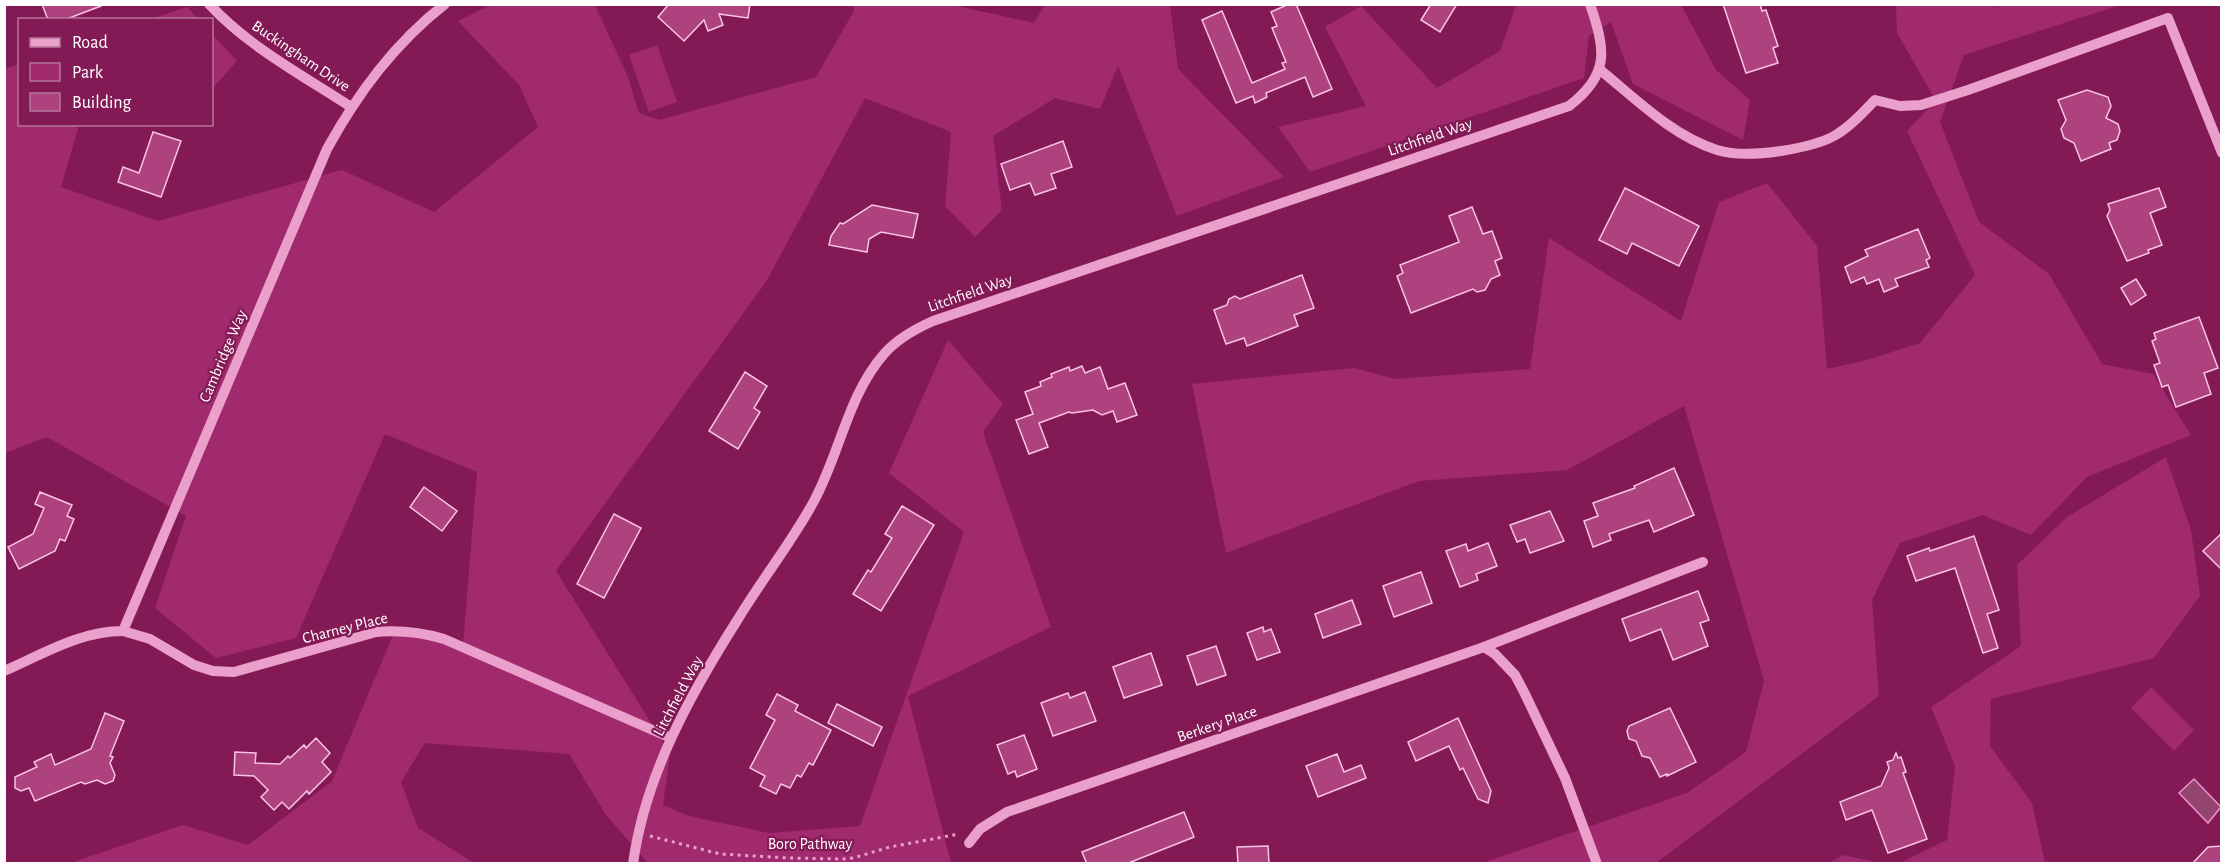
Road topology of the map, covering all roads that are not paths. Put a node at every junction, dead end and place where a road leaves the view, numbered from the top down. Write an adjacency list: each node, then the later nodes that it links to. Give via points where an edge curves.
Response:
1 (209, 4): 5 (street, Buckingham Drive, via 246,38)
2 (445, 4): 5 (street, Cambridge Way, via 399,45)
3 (1590, 4): 4 (street, via 1601,37)
4 (1599, 69): 6 (street, via 1692,139 1718,150 1752,154 1812,146 1836,136 1875,100 1900,106 1921,105 2168,18); 11 (street, Litchfield Way, via 1592,84 1569,106 960,312 899,340 885,352 860,390 813,503 737,620)
5 (351, 107): 8 (street, Cambridge Way, via 327,149)
6 (2222, 153)
7 (1703, 562): 9 (street, Berkery Place)
8 (123, 631): 10 (street, via 83,636); 11 (street, Charney Place, via 150,639 194,665 234,672 376,632 422,632)
9 (1484, 647): 12 (street, Berkery Place, via 1007,812 980,829); 14 (street, via 1515,675 1524,692 1565,778)
10 (4, 671)
11 (671, 738): 13 (street, Litchfield Way, via 658,769)
12 (969, 843)
13 (633, 864)
14 (1597, 864)

